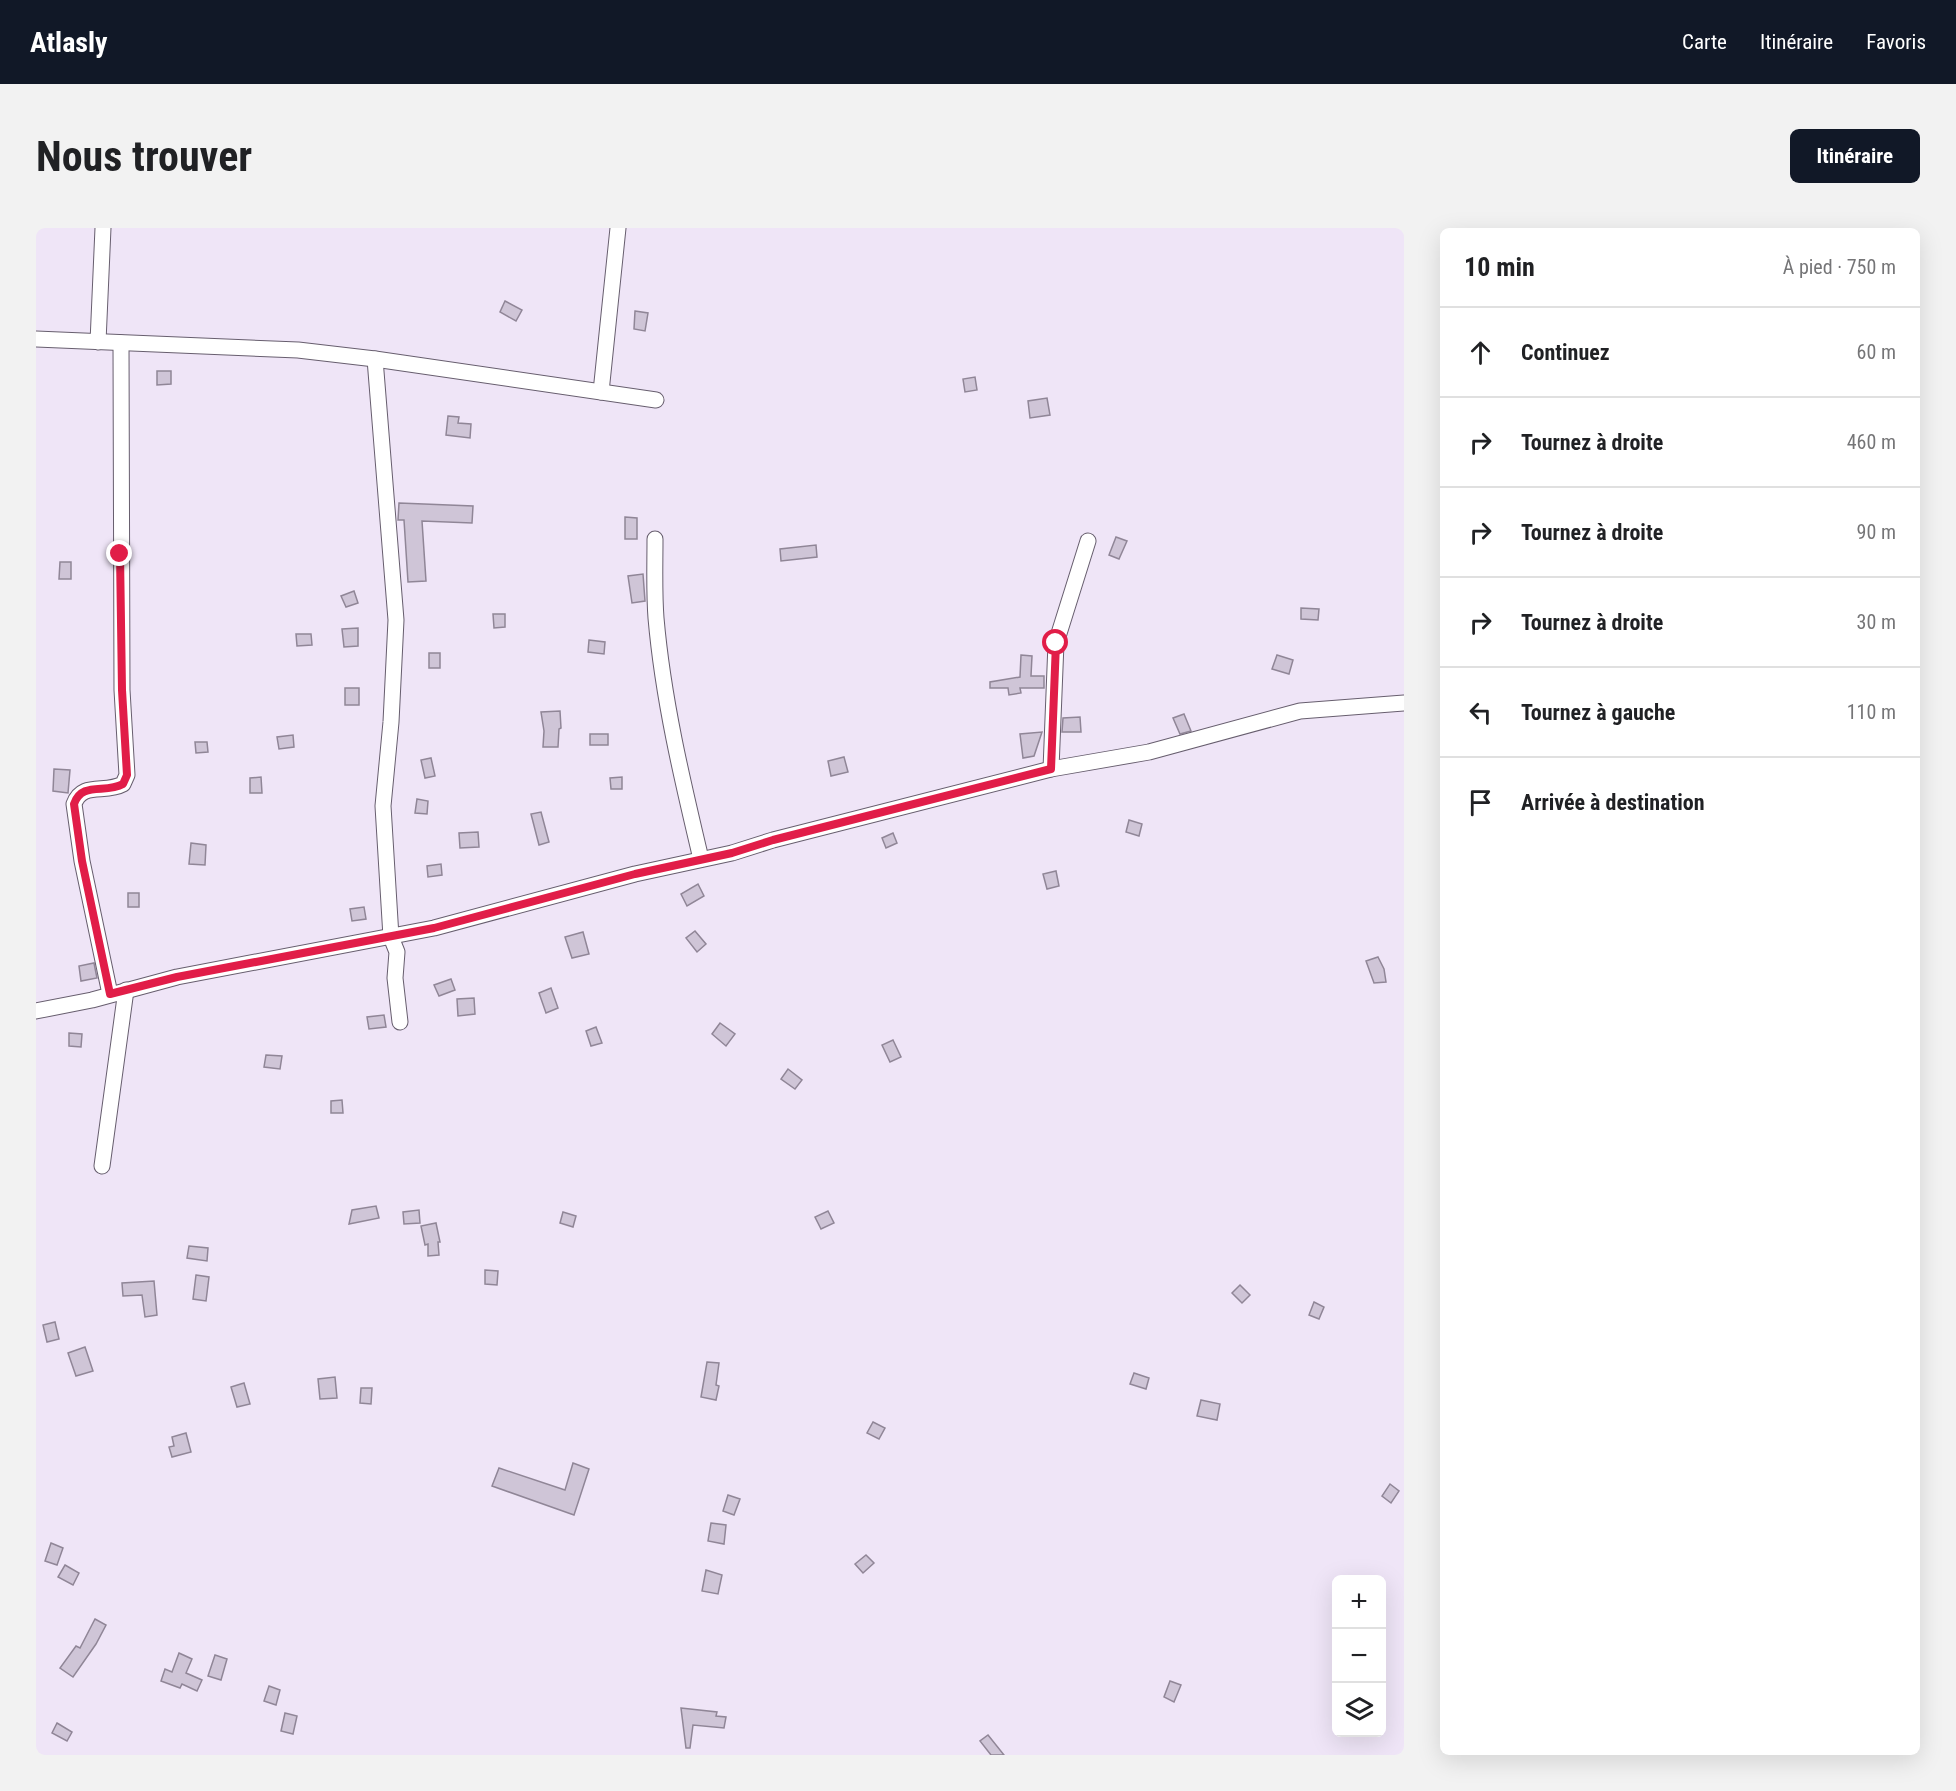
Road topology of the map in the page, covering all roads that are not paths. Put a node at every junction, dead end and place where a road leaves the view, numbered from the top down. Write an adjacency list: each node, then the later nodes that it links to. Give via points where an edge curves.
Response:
1 (103, 228): 4 (street)
2 (618, 228): 7 (street)
3 (36, 339): 4 (street)
4 (98, 342): 5 (street)
5 (121, 343): 6 (street, via 298,350); 16 (street, via 122,690 127,775 123,784 115,788 84,790 74,804)
6 (375, 359): 7 (street); 14 (street, via 396,620 383,806)
7 (601, 392): 8 (street)
8 (656, 400)
9 (655, 539): 13 (street, via 656,617 665,690)
10 (1088, 541): 12 (street, via 1056,643)
11 (1404, 703): 12 (street, via 1300,711 1149,752)
12 (1051, 769): 13 (street)
13 (701, 859): 14 (street)
14 (391, 937): 15 (street); 18 (street, via 397,952 395,978)
15 (126, 990): 16 (street); 19 (street)
16 (110, 994): 17 (street)
17 (36, 1011)
18 (400, 1022)
19 (102, 1166)

